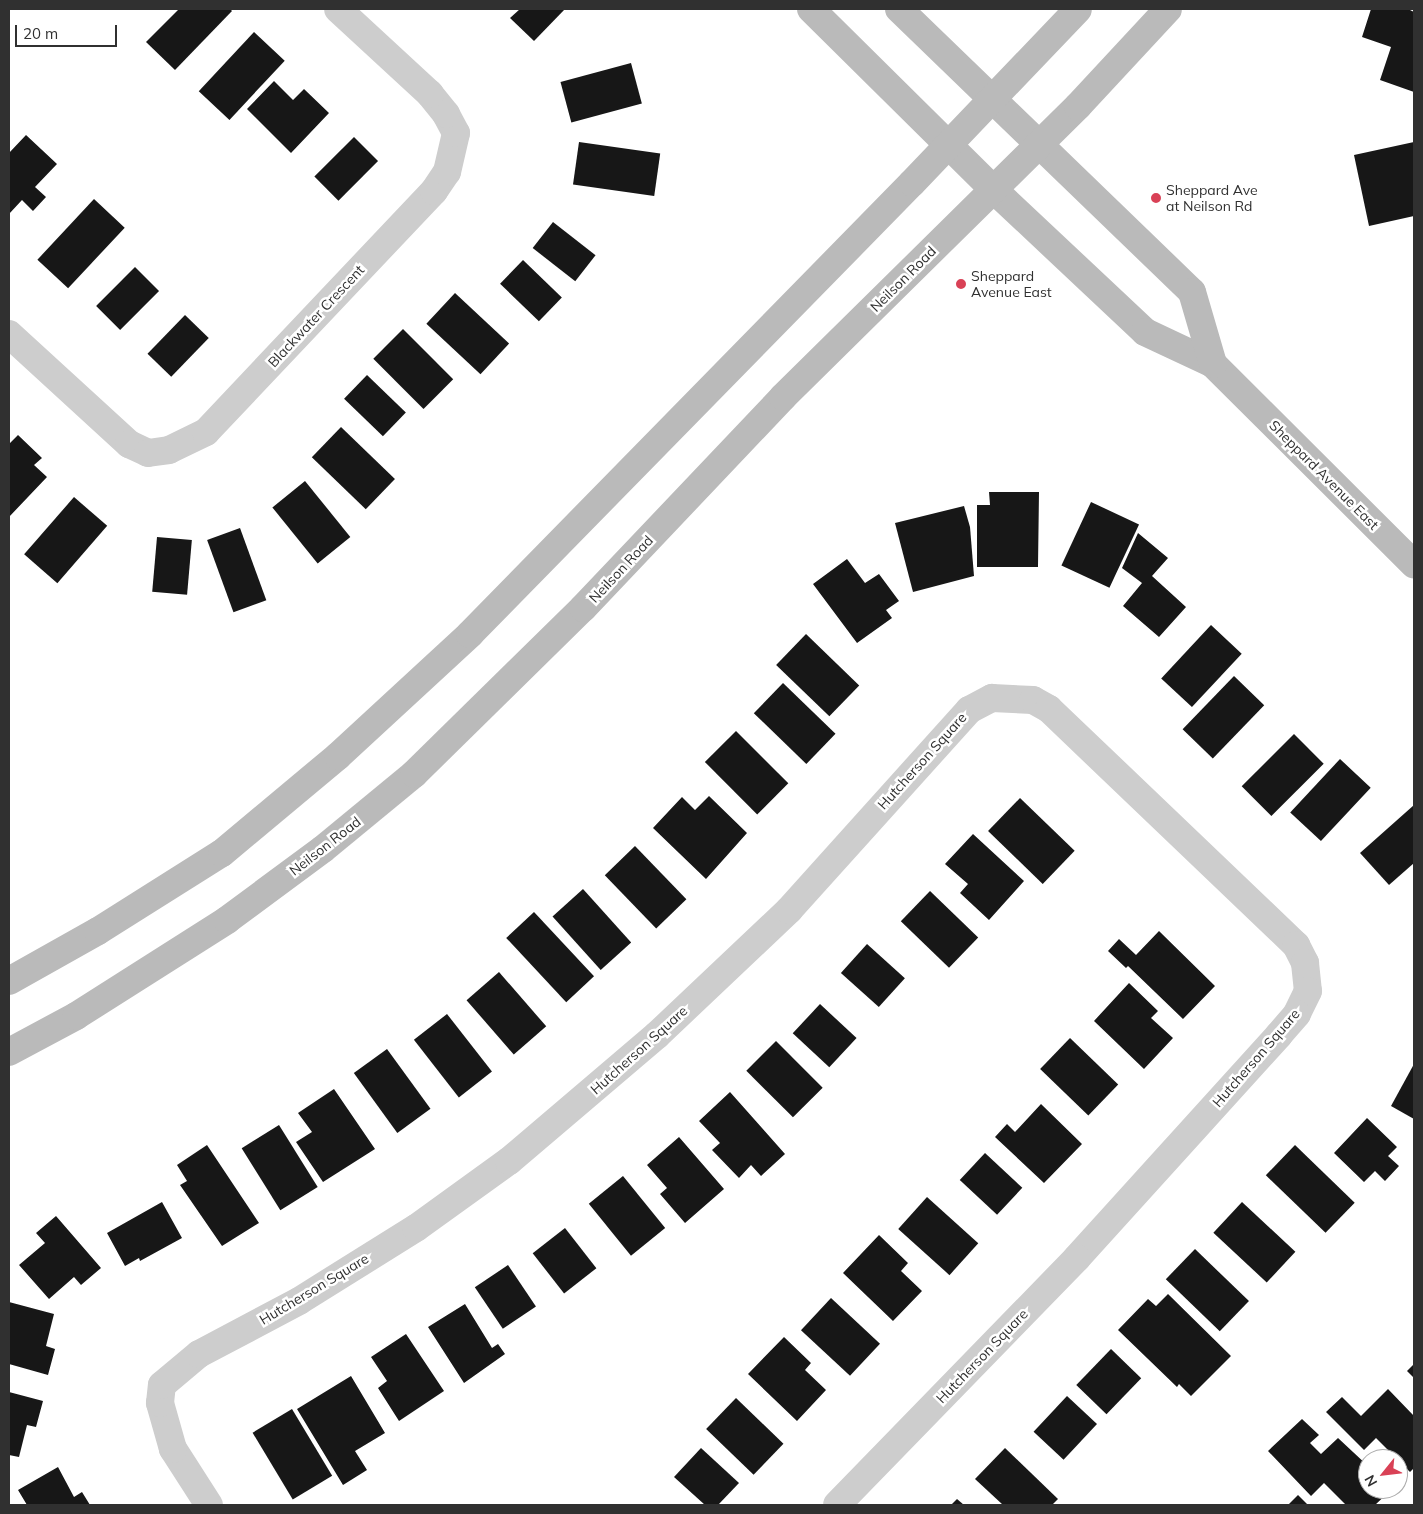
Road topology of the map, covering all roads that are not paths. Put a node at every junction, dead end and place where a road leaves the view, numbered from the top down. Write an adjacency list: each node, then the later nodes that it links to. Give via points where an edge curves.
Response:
1 (338, 9): 10 (street, Blackwater Crescent, via 430,94 446,114 456,133 447,172 434,191 206,432 169,450 148,453 129,444)
2 (811, 9): 7 (main road, Sheppard Avenue East)
3 (899, 9): 6 (main road, Sheppard Avenue East)
4 (1078, 9): 6 (main road)
5 (1168, 9): 8 (main road, Neilson Road)
6 (990, 98): 7 (main road); 8 (main road, Sheppard Avenue East)
7 (949, 144): 9 (main road, Sheppard Avenue East); 13 (main road, via 470,634 338,756 222,853 98,931)
8 (1039, 144): 9 (main road, Neilson Road); 11 (main road, Sheppard Avenue East, via 1192,292)
9 (994, 190): 11 (main road, Sheppard Avenue East, via 1145,332); 14 (main road, Neilson Road, via 784,397 584,608 414,774 323,849 227,920 76,1016)
10 (9, 334)
11 (1212, 364): 12 (main road, Sheppard Avenue East)
12 (1414, 564)
13 (9, 981)
14 (9, 1052)
15 (209, 1505): 16 (street, Hutcherson Square, via 173,1449 160,1403 162,1385 198,1354 299,1302 416,1228 510,1161 657,1035 789,910 969,710 992,698 1033,700 1049,709 1296,945 1305,963 1308,991 1297,1014 1279,1035 1076,1258)
16 (837, 1505)

